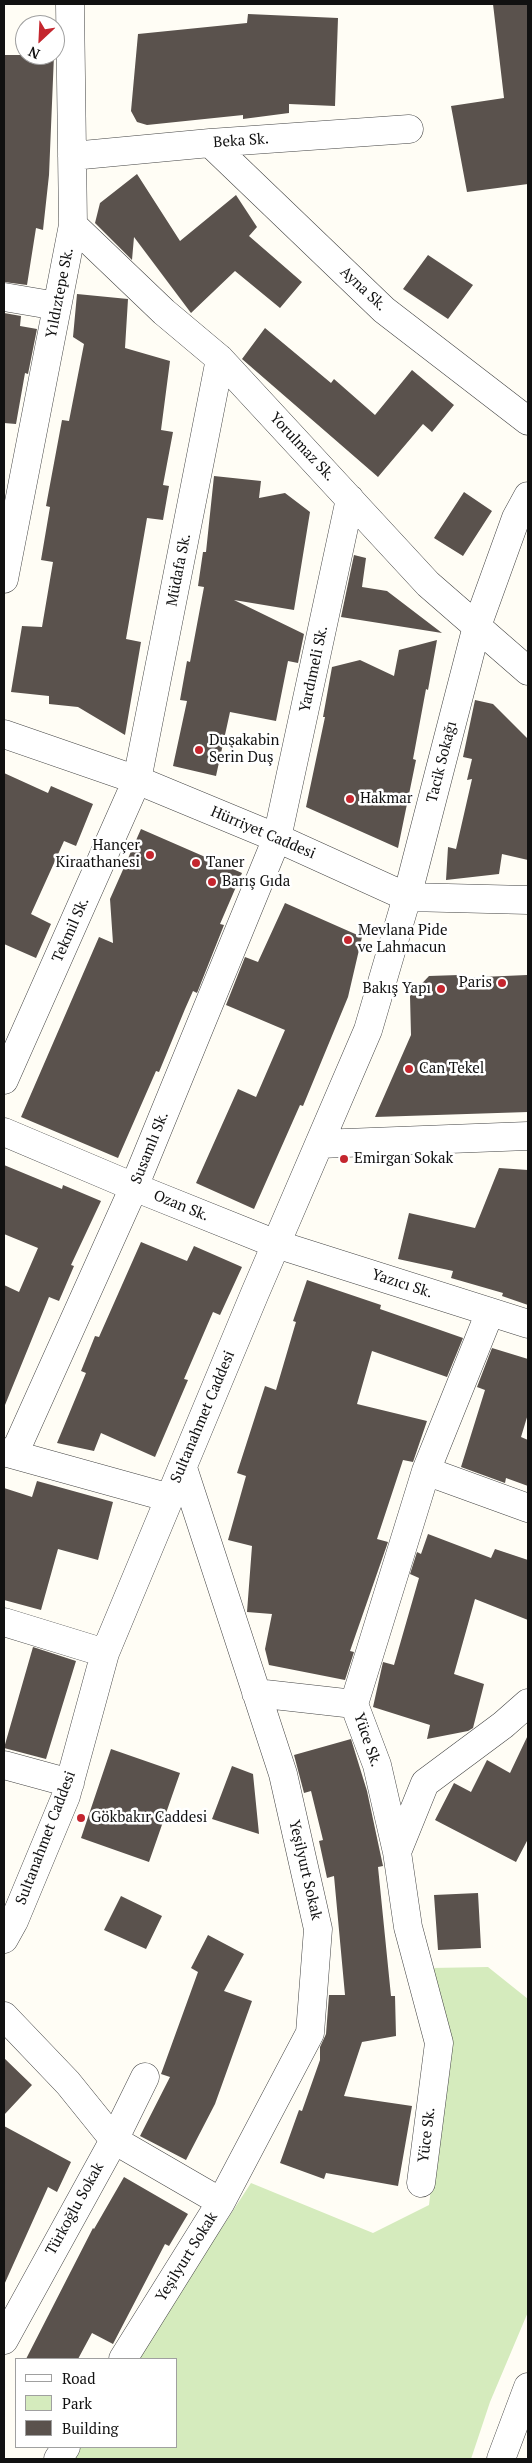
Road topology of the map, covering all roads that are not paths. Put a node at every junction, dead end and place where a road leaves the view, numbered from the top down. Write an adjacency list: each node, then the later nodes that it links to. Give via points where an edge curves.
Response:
1 (70, 4): 4 (street, Yıldıztepe Sk.)
2 (410, 129): 3 (street, Beka Sk.)
3 (210, 143): 4 (street, Beka Sk.); 9 (street, Ayna Sk., via 384,310)
4 (72, 156): 5 (street, Yıldıztepe Sk.)
5 (73, 225): 7 (street, Yıldıztepe Sk.); 8 (street, Yorulmaz Sk., via 164,312)
6 (4, 297): 7 (street)
7 (57, 306): 12 (street, Yıldıztepe Sk.)
8 (220, 359): 11 (street, Yorulmaz Sk.); 16 (street, Müdafa Sk.)
9 (528, 421)
10 (528, 496): 13 (street, Tacik Sokağı, via 516,518)
11 (350, 499): 13 (street, Yorulmaz Sk., via 428,584); 17 (street, Yardımeli Sk.)
12 (4, 579)
13 (477, 626): 14 (street, Yorulmaz Sk.); 18 (street, Tacik Sokağı)
14 (528, 670)
15 (4, 734): 16 (street, Hürriyet Caddesi)
16 (138, 780): 17 (street, Hürriyet Caddesi); 20 (street, Tekmil Sk.)
17 (277, 838): 18 (street, Hürriyet Caddesi); 24 (street, Susamlı Sk.)
18 (407, 897): 19 (street, Hürriyet Caddesi); 23 (street, Sultanahmet Caddesi, via 368,1030)
19 (528, 900)
20 (4, 1080)
21 (4, 1132): 24 (street, Ozan Sk.)
22 (528, 1136): 23 (street)
23 (319, 1144): 25 (street, Sultanahmet Caddesi)
24 (134, 1187): 25 (street, Ozan Sk.); 28 (street, Susamlı Sk.)
25 (276, 1244): 26 (street, Yazıcı Sk.); 29 (street, Sultanahmet Caddesi)
26 (490, 1312): 27 (street, Yazıcı Sk.); 30 (street, Yüce Sk.)
27 (528, 1324)
28 (9, 1453): 31 (street)
29 (182, 1468): 31 (street, Sultanahmet Caddesi); 35 (street, Yeşilyurt Sokak)
30 (426, 1471): 32 (street); 37 (street, Yüce Sk.)
31 (170, 1498): 34 (street, Sultanahmet Caddesi)
32 (528, 1508)
33 (4, 1622): 34 (street)
34 (105, 1653): 39 (street, Sultanahmet Caddesi)
35 (256, 1693): 37 (street); 46 (street, Yeşilyurt Sokak, via 283,1774 318,1930 310,2032)
36 (528, 1703): 40 (street, via 425,1783)
37 (354, 1704): 40 (street, Yüce Sk., via 377,1766)
38 (4, 1765): 39 (street)
39 (70, 1784): 41 (street, Sultanahmet Caddesi)
40 (396, 1852): 45 (street, Yüce Sk., via 408,1927 439,2043)
41 (6, 1925)
42 (4, 2016): 44 (street, via 68,2083)
43 (145, 2077): 44 (street, Türkoğlu Sokak)
44 (114, 2140): 46 (street); 47 (street, Türkoğlu Sokak)
45 (421, 2183)
46 (221, 2202): 48 (street, Yeşilyurt Sokak)
47 (4, 2340)
48 (124, 2358)
49 (528, 2387): 52 (street)
50 (65, 2448): 51 (street)
51 (58, 2459)
52 (501, 2459)

